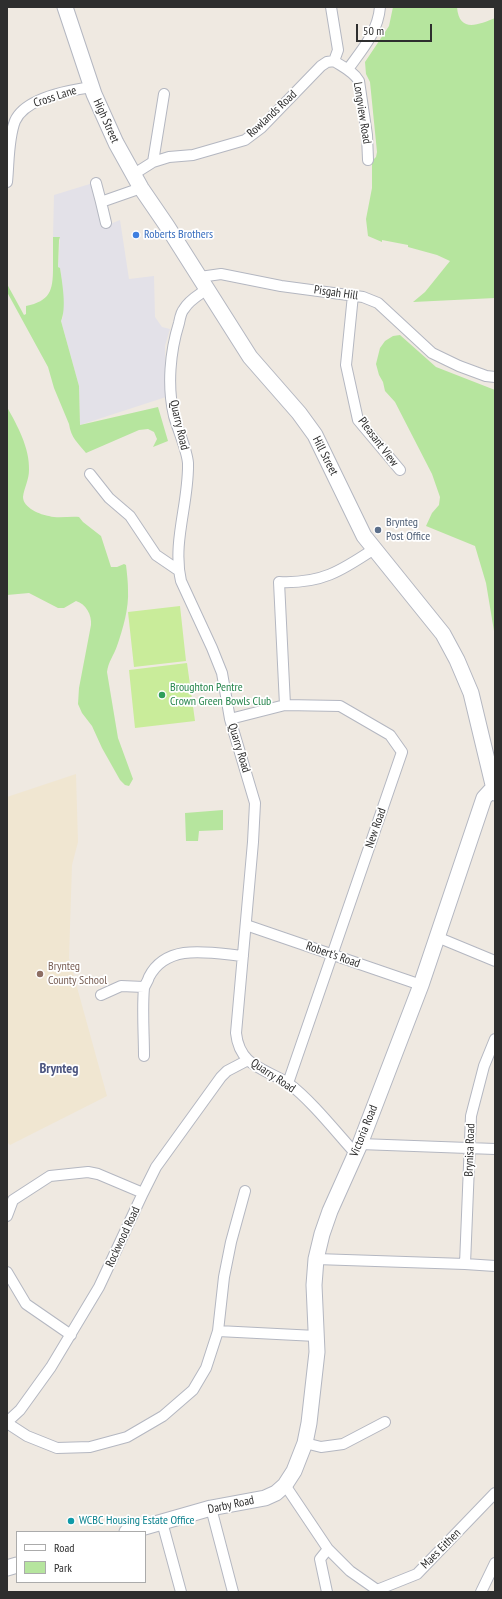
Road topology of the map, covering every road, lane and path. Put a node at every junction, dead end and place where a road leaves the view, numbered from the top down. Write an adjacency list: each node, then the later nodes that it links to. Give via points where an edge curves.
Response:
1 (65, 7): 6 (street, High Street)
2 (330, 7): 4 (street, via 338,50)
3 (380, 7): 5 (street, via 379,17 369,41)
4 (334, 61): 5 (street, Longview Road); 9 (street, Rowlands Road, via 321,66 261,128 245,140 210,151)
5 (348, 69): 8 (street, Longview Road, via 359,81)
6 (92, 87): 10 (street, High Street, via 116,143); 11 (street, Cross Lane, via 36,101 22,111 15,121)
7 (164, 94): 9 (street)
8 (368, 160)
9 (153, 162): 10 (street, Rowlands Road)
10 (134, 174): 13 (street, High Street)
11 (7, 182)
12 (96, 183): 14 (street)
13 (141, 188): 14 (street); 16 (street, High Street)
14 (101, 202): 15 (street)
15 (106, 223)
16 (167, 226): 17 (street, Hill Street)
17 (204, 283): 18 (street, Pisgah Hill, via 221,274 280,286); 22 (street, Hill Street, via 250,356 315,435 364,536); 23 (street, Quarry Road, via 183,310 174,337 171,360 170,384 174,414 188,462)
18 (353, 295): 19 (street, Pisgah Hill, via 378,303 432,353 458,366); 20 (street, Pleasant View, via 346,365 358,420)
19 (495, 378)
20 (400, 470)
21 (90, 474): 23 (street, via 109,498 130,516 156,555)
22 (374, 549): 24 (street, via 344,569 324,578 279,582); 26 (street, Hill Street, via 443,634 471,693)
23 (178, 570): 25 (street, Quarry Road, via 222,672)
24 (285, 704): 25 (street, New Road); 30 (street, New Road, via 340,706 390,735 402,752)
25 (230, 719): 28 (street, Quarry Road, via 255,803)
26 (490, 753): 27 (street, Hill Street)
27 (494, 790): 29 (street, Victoria Road, via 484,798)
28 (246, 925): 30 (street, Robert's Road); 31 (street, Quarry Road)
29 (437, 937): 32 (street); 33 (street, Victoria Road)
30 (333, 955): 33 (street, Robert's Road); 39 (street, New Road)
31 (243, 956): 34 (street, via 191,952 177,954 162,961); 38 (street, Quarry Road, via 236,1033 240,1051)
32 (495, 961)
33 (421, 985): 40 (street, Victoria Road)
34 (144, 987): 35 (street, via 121,986); 37 (street)
35 (101, 995)
36 (495, 1039): 41 (street, Brynisa Road, via 484,1066 471,1116)
37 (144, 1056)
38 (248, 1060): 39 (street, Quarry Road); 44 (street, Rockwood Road, via 221,1077 167,1150)
39 (288, 1083): 40 (street, Quarry Road)
40 (358, 1149): 41 (street); 47 (street, Victoria Road, via 330,1211)
41 (471, 1149): 42 (street); 48 (street, Brynisa Road)
42 (495, 1149)
43 (245, 1191): 51 (street, via 224,1277)
44 (143, 1193): 45 (street, via 88,1172 50,1176); 52 (street, Rockwood Road, via 99,1287)
45 (10, 1196): 46 (street)
46 (7, 1216)
47 (316, 1259): 48 (street); 53 (street, Victoria Road)
48 (465, 1264): 49 (street)
49 (495, 1266)
50 (7, 1272): 52 (street, via 26,1304)
51 (218, 1331): 53 (street); 55 (street, via 206,1368 193,1390 163,1416 127,1437 90,1447 57,1448 27,1436)
52 (71, 1335): 55 (street, Rockwood Road, via 20,1410)
53 (316, 1336): 56 (street, Victoria Road, via 317,1352)
54 (385, 1422): 56 (street, via 343,1444 321,1447)
55 (7, 1423)
56 (305, 1443): 57 (street, Victoria Road, via 294,1471)
57 (285, 1485): 59 (street, Darby Road, via 265,1498); 62 (street)
58 (495, 1494): 64 (street, Maes Eithen, via 417,1574)
59 (211, 1508): 60 (street, Darby Road); 66 (street)
60 (162, 1522): 61 (street, Darby Road); 65 (street)
61 (130, 1531)
62 (328, 1549): 64 (street, via 350,1572); 67 (street, via 320,1559)
63 (495, 1563): 68 (street)
64 (378, 1591)
65 (181, 1592)
66 (233, 1592)
67 (327, 1592)
68 (481, 1592)

